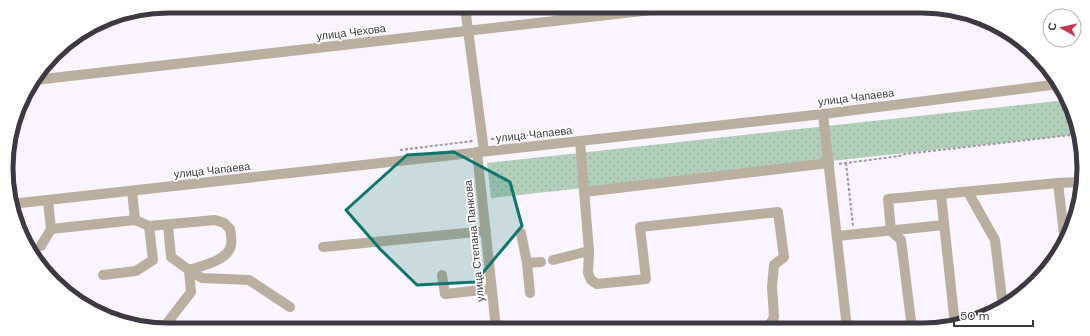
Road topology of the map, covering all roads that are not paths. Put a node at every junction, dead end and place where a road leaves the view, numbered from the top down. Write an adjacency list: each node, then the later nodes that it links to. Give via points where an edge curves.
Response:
1 (466, 13): 3 (street, улица Степана Панкова)
2 (623, 13): 3 (street, улица Чехова)
3 (468, 30): 4 (street, улица Чехова); 8 (street, улица Степана Панкова)
4 (41, 79)
5 (1053, 85): 6 (street, улица Чапаева)
6 (823, 114): 7 (street, улица Чапаева); 9 (street)
7 (580, 141): 8 (street, улица Чапаева); 13 (street)
8 (480, 151): 12 (street, улица Чапаева); 23 (street, улица Степана Панкова)
9 (829, 164): 13 (street); 27 (street)
10 (1077, 182): 11 (street)
11 (1058, 183): 14 (street); 25 (street)
12 (132, 191): 16 (street, улица Чапаева); 18 (street)
13 (584, 192): 30 (street)
14 (968, 192): 15 (street); 39 (street, via 996,240)
15 (941, 194): 20 (street); 24 (street, via 888,199)
16 (48, 201): 17 (street, улица Чапаева); 22 (street)
17 (17, 204)
18 (135, 220): 21 (street); 22 (street)
19 (168, 225): 21 (street); 34 (street, via 171,257); 34 (street, via 215,220 224,223 230,229 231,246 225,256 211,264)
20 (944, 225): 24 (street); 41 (street)
21 (149, 226): 35 (street, via 153,260 136,271)
22 (51, 229): 28 (street)
23 (486, 231): 29 (street); 37 (street, улица Степана Панкова)
24 (891, 231): 27 (street); 46 (street, via 901,240)
25 (1064, 231)
26 (521, 233): 33 (street)
27 (837, 236): 45 (street)
28 (41, 246)
29 (323, 248)
30 (589, 251): 31 (street); 44 (street, via 588,273 597,284 646,279 640,227 778,212 784,257 774,266 774,317)
31 (553, 260)
32 (541, 262): 33 (street)
33 (527, 263): 38 (street)
34 (190, 270): 40 (street, via 202,278 249,280); 42 (street, via 191,292)
35 (103, 275)
36 (442, 275): 37 (street, via 445,294)
37 (491, 289): 43 (street, улица Степана Панкова)
38 (530, 293)
39 (1002, 301)
40 (290, 307)
41 (954, 320)
42 (167, 323)
43 (495, 323)
44 (771, 323)
45 (846, 323)
46 (911, 323)

